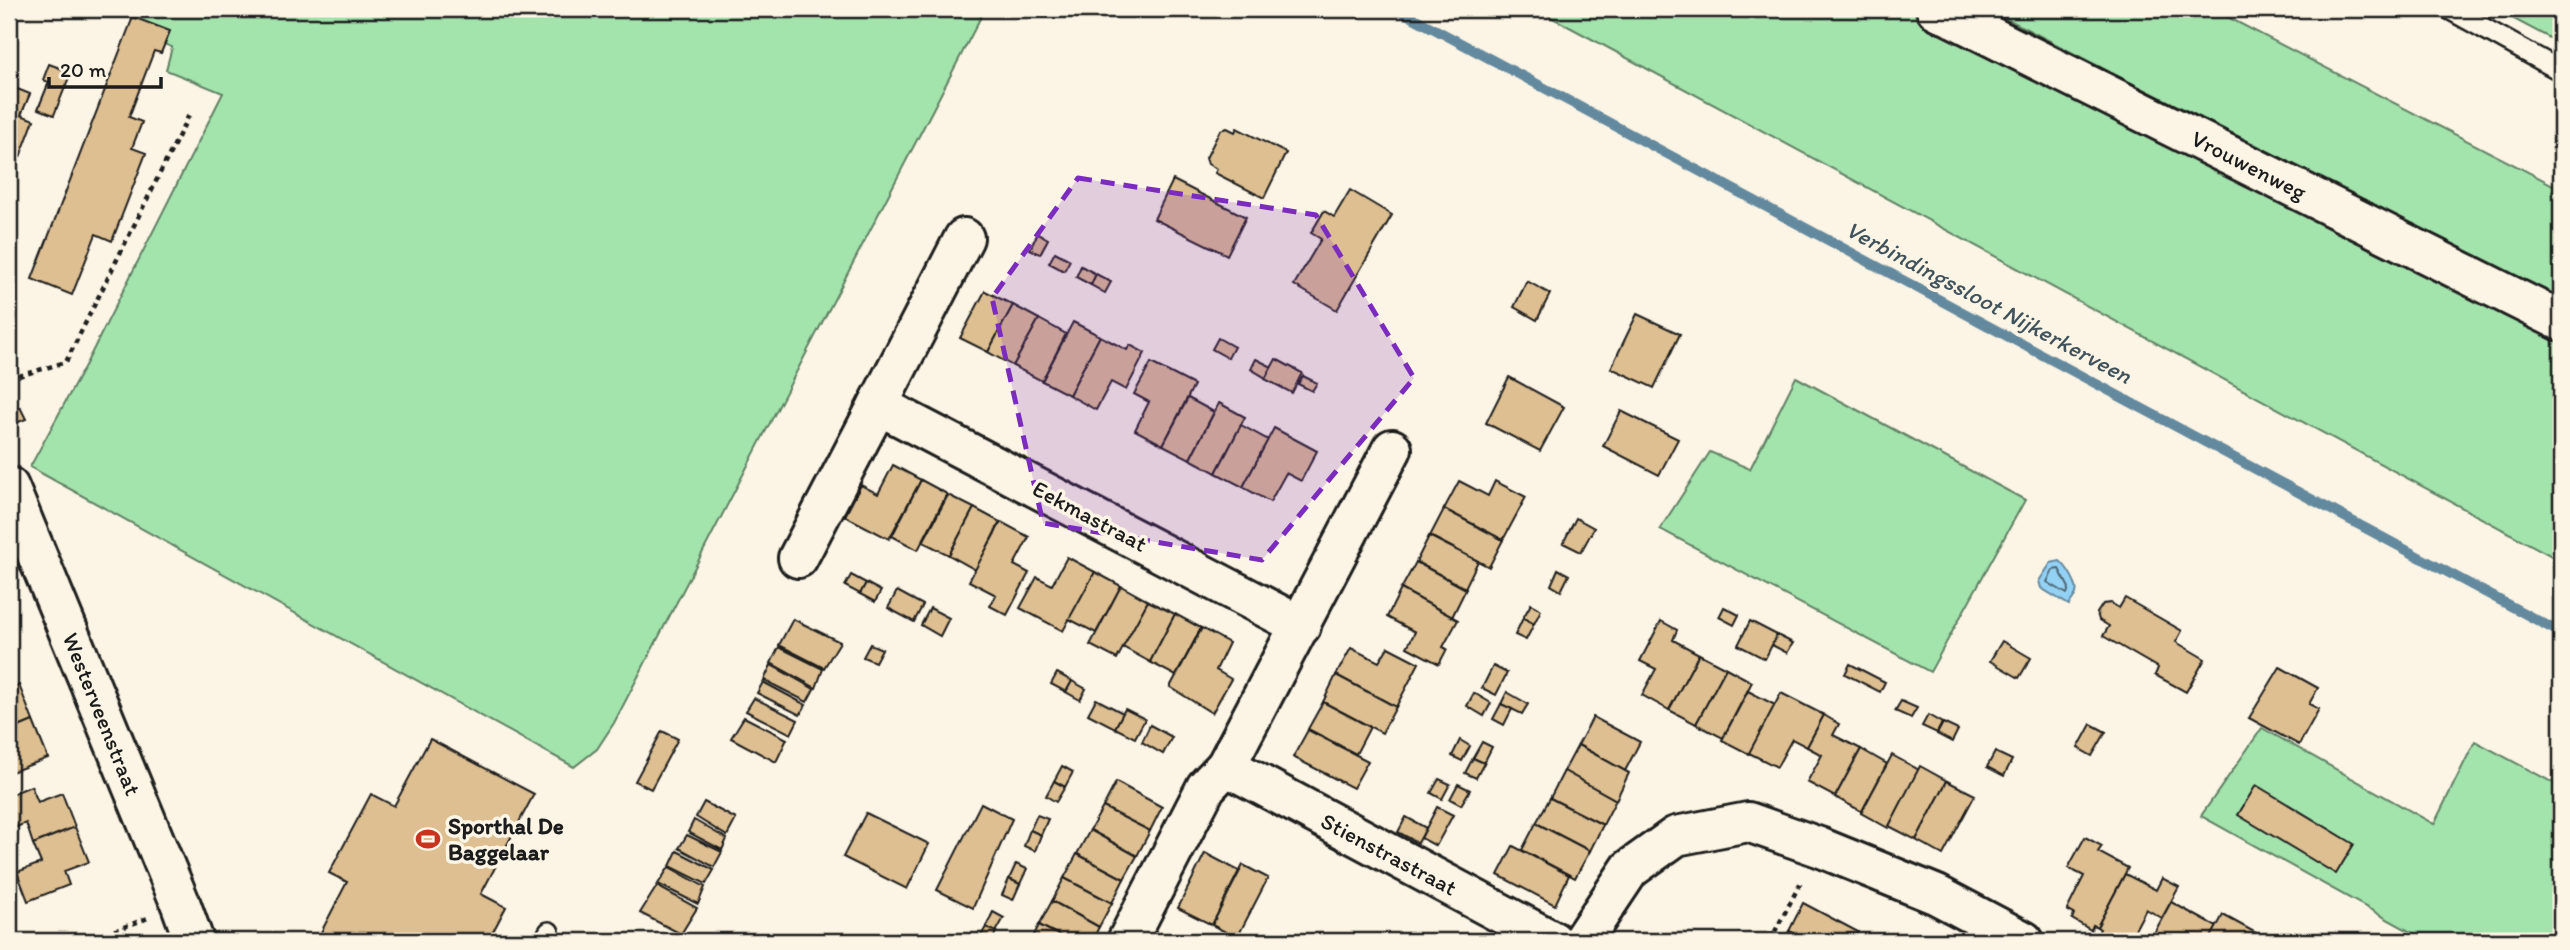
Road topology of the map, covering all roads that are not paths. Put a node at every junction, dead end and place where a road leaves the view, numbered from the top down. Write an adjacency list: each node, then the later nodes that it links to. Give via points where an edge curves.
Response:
1 (1936, 9): 5 (street, Vrouwenweg)
2 (2449, 9): 3 (lane)
3 (2561, 71)
4 (964, 238): 6 (street)
5 (2561, 321)
6 (878, 405): 9 (street); 10 (street, Eekmastraat)
7 (1392, 449): 10 (street)
8 (9, 487): 12 (street, Westerveenstraat)
9 (798, 558)
10 (1301, 626): 11 (street)
11 (1226, 766): 13 (street, via 1206,787); 14 (street, Stienstrastraat)
12 (194, 941)
13 (1127, 941)
14 (1553, 941)
15 (1582, 941): 16 (street, via 1630,869 1676,836 1748,822 1937,895)
16 (2024, 941)

